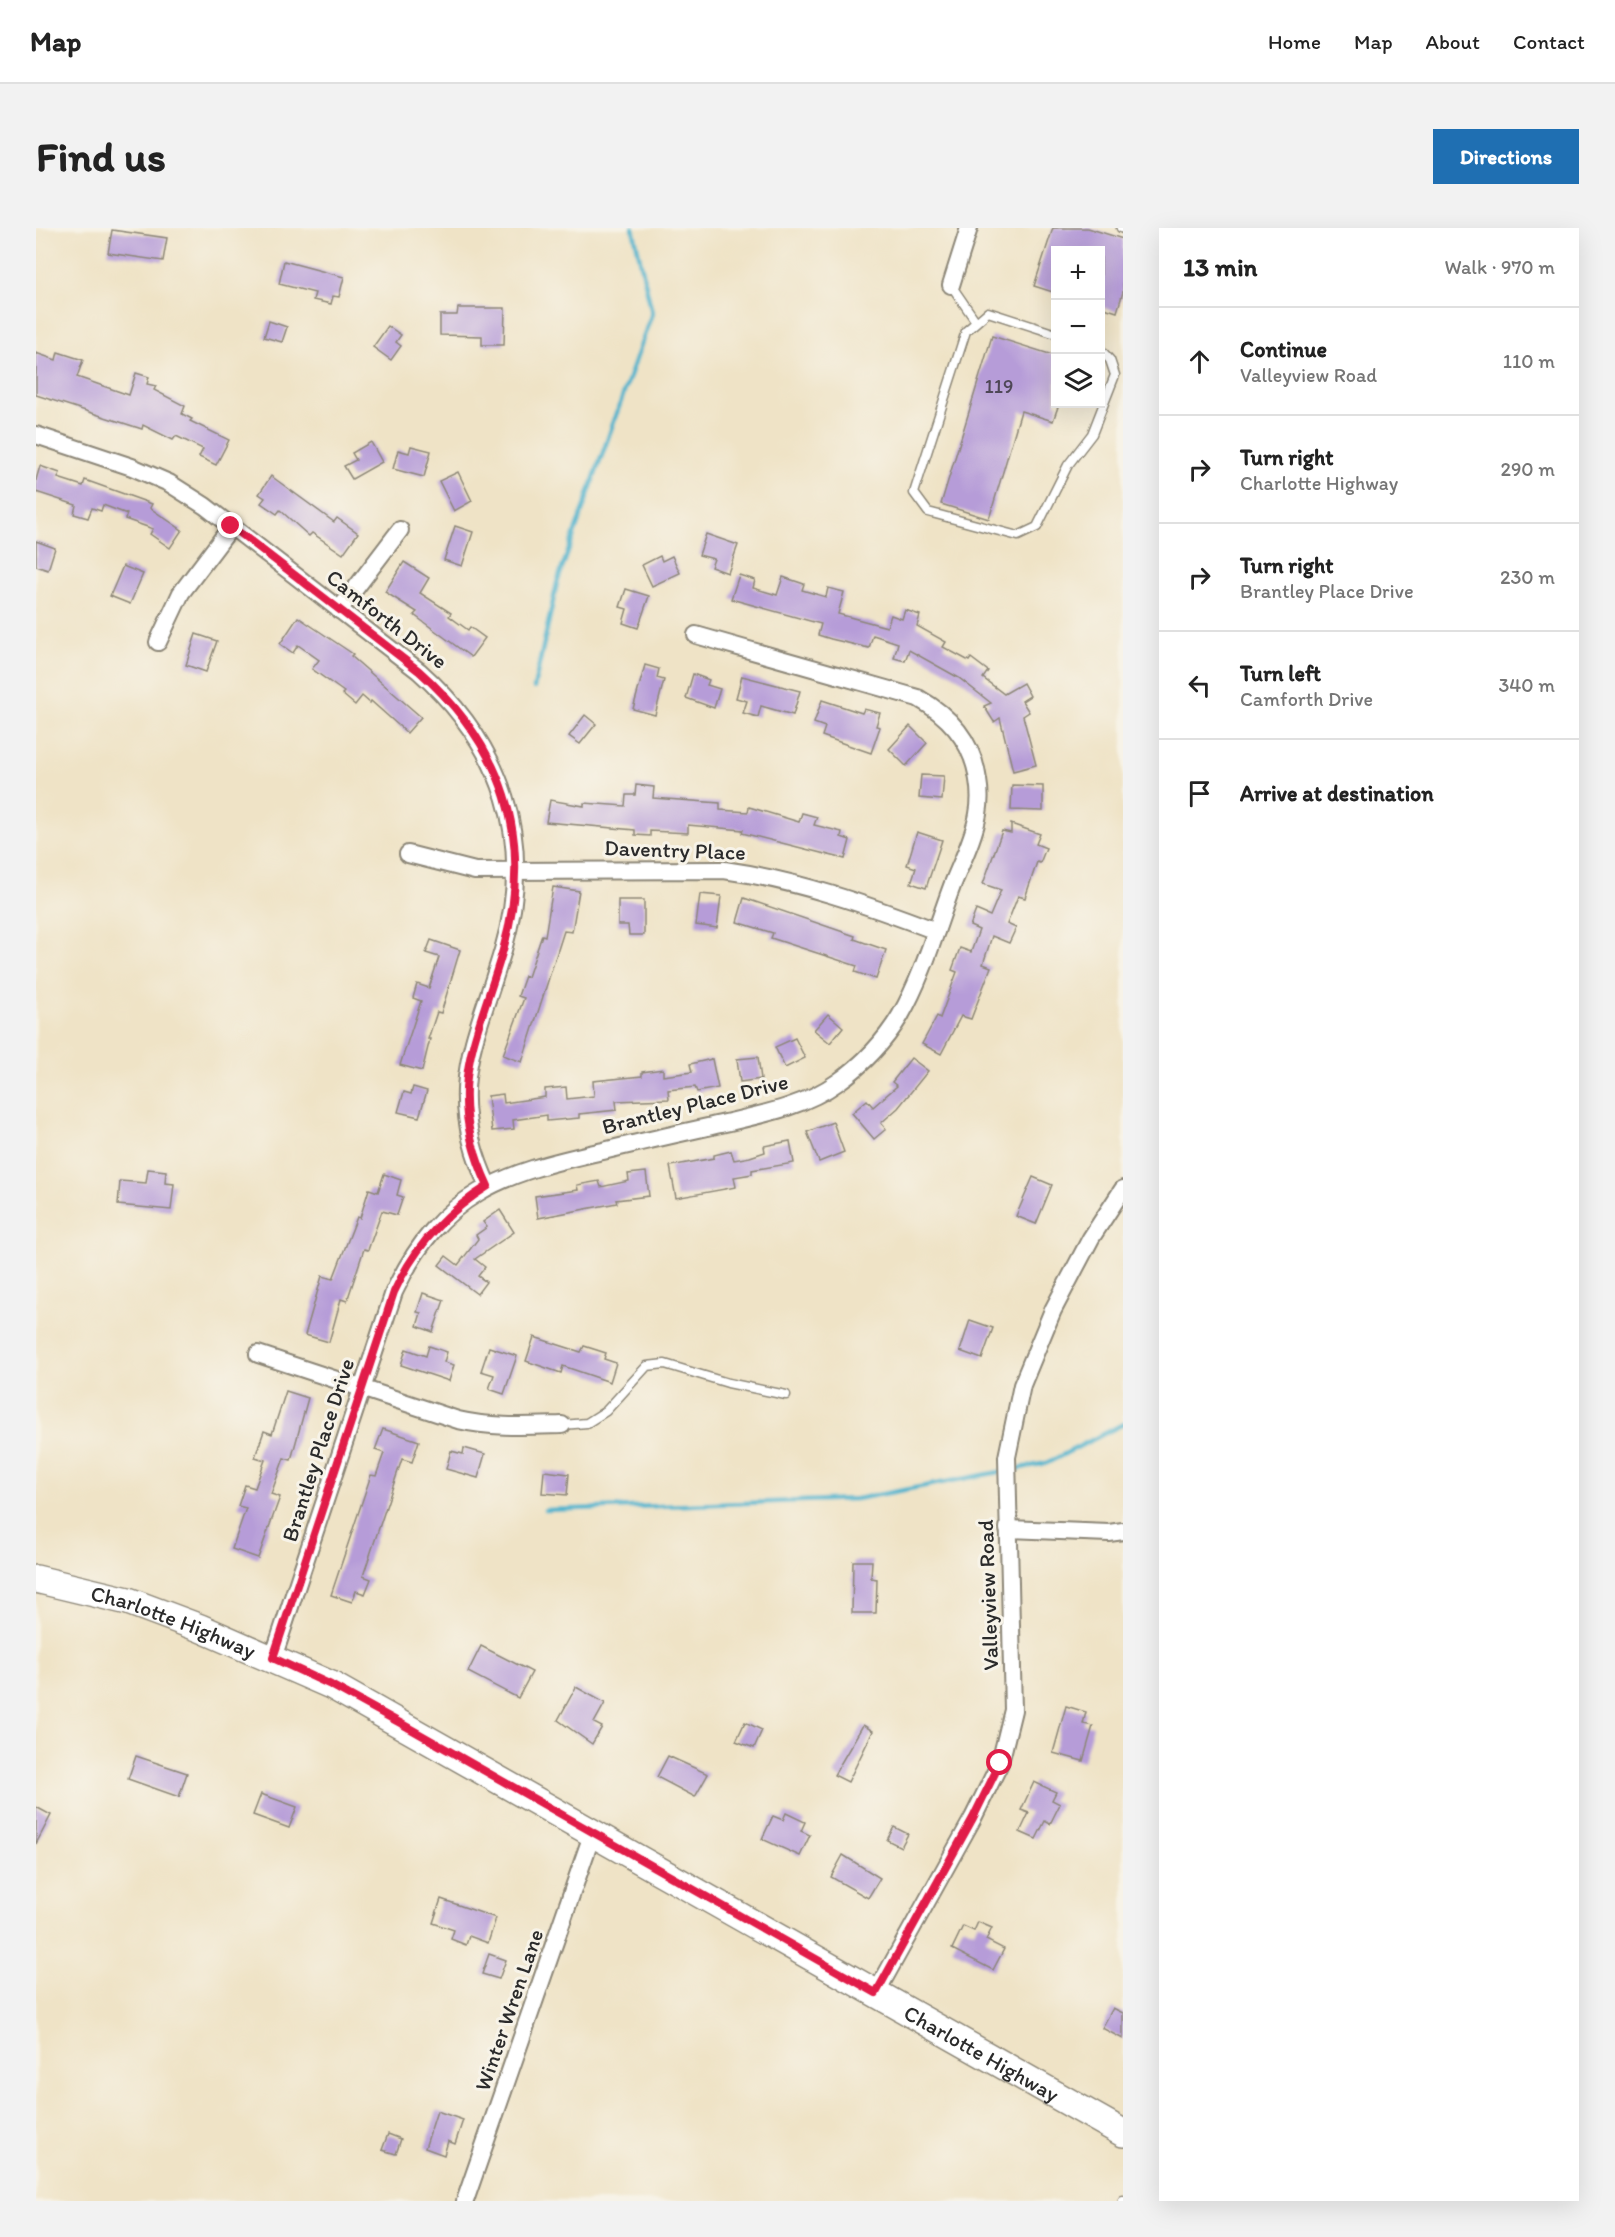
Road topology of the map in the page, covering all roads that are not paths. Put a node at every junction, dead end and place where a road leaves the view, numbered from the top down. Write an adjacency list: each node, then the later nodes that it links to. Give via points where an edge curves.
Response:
1 (969, 228): 2 (street)
2 (951, 285): 3 (lane)
3 (975, 320): 4 (lane, via 988,312); 5 (lane, via 966,331 914,493 928,512 1018,536 1037,527 1068,465 1092,434 1115,375)
4 (1051, 332)
5 (1105, 354)
6 (36, 435): 7 (street, Camforth Drive, via 169,483)
7 (231, 526): 9 (street, Camforth Drive); 11 (street, via 181,593)
8 (400, 531): 9 (street)
9 (339, 610): 13 (street, Camforth Drive, via 444,694 477,736 504,792)
10 (696, 635): 14 (street, Brantley Place Drive, via 904,693 932,706 954,726 973,760 980,798 976,823)
11 (158, 642)
12 (408, 854): 13 (street, Daventry Place, via 475,871)
13 (516, 870): 14 (street, Daventry Place, via 724,870 752,874 872,907); 15 (street, Camforth Drive, via 504,948 470,1050 464,1094 468,1133)
14 (936, 931): 15 (street, Brantley Place Drive, via 900,1016 872,1053 813,1096 764,1114 528,1168)
15 (488, 1186): 18 (street, Brantley Place Drive, via 444,1219 420,1247 394,1292)
16 (1123, 1189): 21 (street, Valleyview Road, via 1091,1238 1053,1310 1022,1385 1007,1457)
17 (258, 1354): 18 (street)
18 (362, 1389): 20 (street, via 485,1426); 24 (street, Brantley Place Drive)
19 (786, 1395): 20 (lane, via 665,1364 646,1366 606,1410 587,1423)
20 (562, 1425)
21 (1008, 1529): 22 (street); 26 (street, Valleyview Road, via 1013,1710 1000,1763)
22 (1123, 1531)
23 (36, 1579): 24 (main road, Charlotte Highway, via 128,1601)
24 (273, 1658): 25 (main road, Charlotte Highway, via 331,1685)
25 (593, 1832): 26 (main road, Charlotte Highway); 28 (street, Winter Wren Lane)
26 (876, 1993): 27 (main road, Charlotte Highway)
27 (1123, 2133)
28 (465, 2201)

